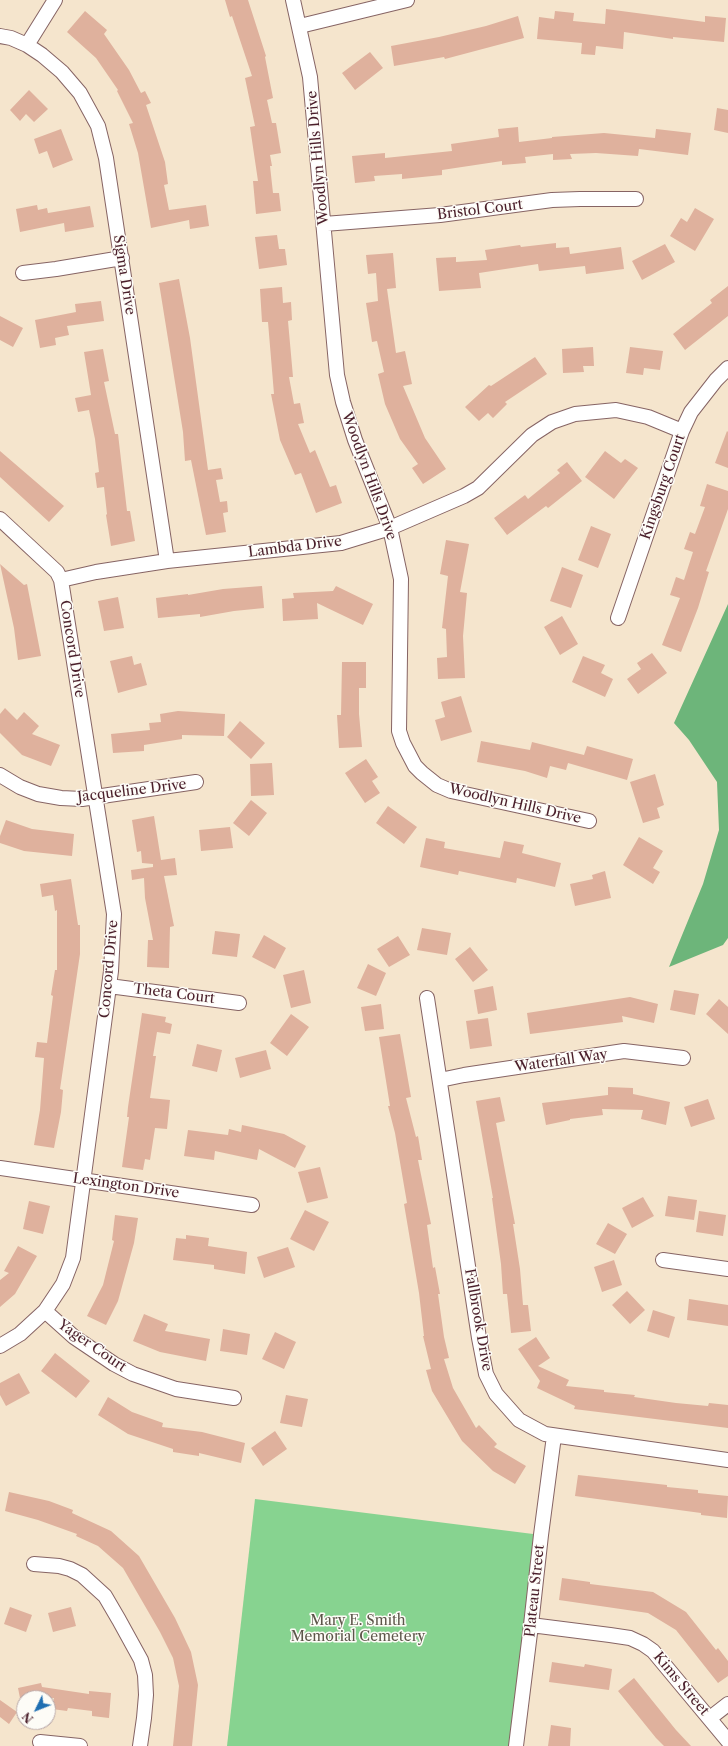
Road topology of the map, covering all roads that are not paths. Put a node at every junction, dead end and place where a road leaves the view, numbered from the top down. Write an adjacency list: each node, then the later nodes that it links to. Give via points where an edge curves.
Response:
1 (55, 0): 6 (street)
2 (293, 0): 4 (street, Woodlyn Hills Drive)
3 (406, 0): 4 (street)
4 (300, 26): 8 (street, Woodlyn Hills Drive, via 310,77)
5 (0, 36): 6 (street, Sigma Drive)
6 (27, 45): 9 (street, Sigma Drive, via 67,78 80,93 98,126 106,158)
7 (636, 199): 8 (street, Bristol Court, via 552,200 440,215)
8 (324, 224): 14 (street, Woodlyn Hills Drive, via 337,375 342,402)
9 (122, 258): 10 (street); 15 (street, Sigma Drive)
10 (23, 272)
11 (728, 368): 12 (street, Kingsburg Court, via 691,412)
12 (682, 431): 14 (street, Lambda Drive, via 648,417 616,410 575,414 552,422 532,435 478,488); 17 (street, Kingsburg Court)
13 (0, 519): 16 (street, Concord Drive, via 57,572)
14 (390, 528): 15 (street, Lambda Drive, via 341,543); 21 (street, Woodlyn Hills Drive, via 401,579 400,731 415,766 437,785 457,793)
15 (167, 561): 16 (street, Lambda Drive)
16 (61, 580): 20 (street, Concord Drive)
17 (618, 618)
18 (0, 775): 20 (street, Jacqueline Drive, via 38,794 61,798)
19 (196, 782): 20 (street, Jacqueline Drive)
20 (95, 798): 22 (street, Concord Drive, via 114,914)
21 (589, 821)
22 (109, 986): 24 (street, Theta Court); 28 (street, Concord Drive)
23 (427, 998): 26 (street, Fallbrook Drive)
24 (239, 1003)
25 (683, 1058): 26 (street, Waterfall Way, via 624,1051)
26 (440, 1080): 35 (street, Fallbrook Drive, via 486,1374 496,1394 519,1420)
27 (0, 1168): 28 (street, Lexington Drive)
28 (83, 1180): 29 (street, Lexington Drive); 32 (street, Concord Drive, via 73,1258 63,1284)
29 (252, 1205)
30 (663, 1260): 31 (street)
31 (728, 1269)
32 (45, 1311): 33 (street, Concord Drive, via 20,1334); 34 (street, Yager Court, via 74,1337 133,1374 176,1389)
33 (0, 1346)
34 (234, 1398)
35 (554, 1436): 36 (street, Fallbrook Drive); 38 (street, Plateau Street)
36 (728, 1460)
37 (34, 1564): 44 (street, via 59,1566 82,1575 104,1596 119,1620 142,1660 145,1675 144,1718)
38 (531, 1625): 40 (street, Kims Street, via 630,1638 643,1644 653,1651); 45 (street, Plateau Street)
39 (728, 1704): 40 (street)
40 (710, 1718): 41 (street, Kims Street)
41 (728, 1741)
42 (40, 1742): 43 (street)
43 (80, 1746)
44 (140, 1746)
45 (516, 1746)

